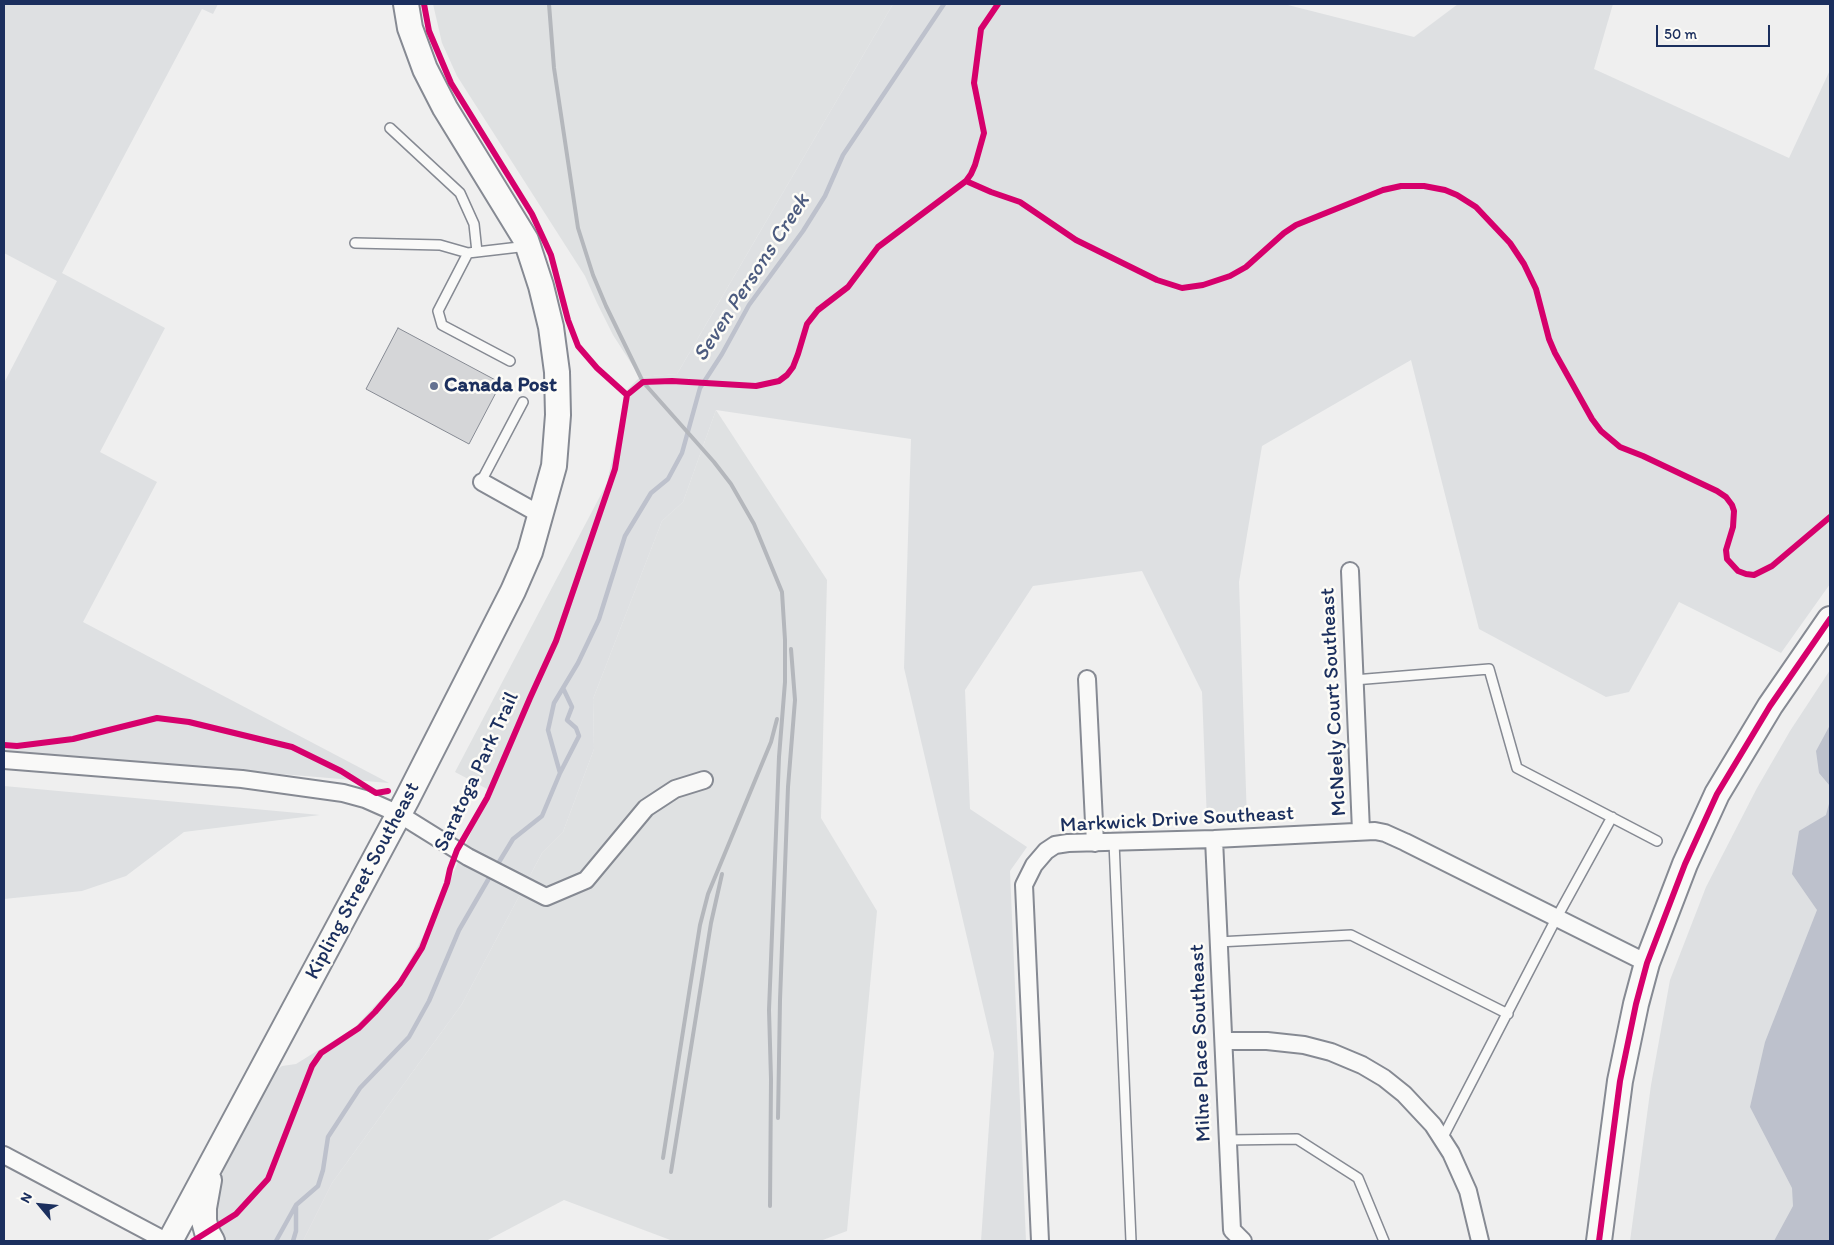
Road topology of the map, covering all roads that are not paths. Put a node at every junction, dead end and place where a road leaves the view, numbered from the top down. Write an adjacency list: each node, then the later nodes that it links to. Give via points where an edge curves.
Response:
1 (406, 4): 4 (street, Kipling Street Southeast, via 410,28 422,61 445,108)
2 (390, 128): 5 (lane, via 460,193 474,224)
3 (354, 243): 5 (lane, via 440,245)
4 (528, 246): 5 (lane); 9 (street, Kipling Street Southeast, via 541,286 557,372 554,466)
5 (473, 253): 6 (lane, via 438,311 442,325)
6 (510, 361)
7 (523, 402): 8 (lane)
8 (482, 482): 9 (street)
9 (541, 514): 16 (street, Kipling Street Southeast, via 530,552 513,591)
10 (1350, 571): 13 (street, McNeely Court Southeast)
11 (1830, 619): 25 (street, via 1770,706 1717,794 1684,864)
12 (1087, 680): 22 (street)
13 (1354, 680): 17 (lane, via 1489,669 1517,768); 18 (street, McNeely Court Southeast)
14 (4, 760): 16 (street, via 242,779 342,793)
15 (704, 780): 16 (street, via 675,789 646,808 586,880 546,897 468,857)
16 (399, 814): 30 (street, Kipling Street Southeast)
17 (1612, 817): 20 (lane); 23 (lane)
18 (1361, 831): 19 (street, Markwick Drive Southeast); 23 (street, Markwick Drive Southeast, via 1385,833)
19 (1214, 839): 21 (street, Markwick Drive Southeast); 24 (street, Milne Place Southeast)
20 (1657, 841)
21 (1114, 842): 22 (street, Markwick Drive Southeast); 36 (lane)
22 (1095, 843): 35 (street, Markwick Drive Southeast, via 1068,843 1046,851 1024,885)
23 (1557, 917): 25 (street, Markwick Drive Southeast); 26 (lane)
24 (1218, 942): 26 (lane, via 1351,935); 27 (street, Milne Place Southeast)
25 (1647, 963): 40 (street, via 1620,1081)
26 (1508, 1014): 28 (lane)
27 (1224, 1041): 28 (street, via 1304,1045 1347,1058 1384,1078 1404,1094); 29 (street, Milne Place Southeast)
28 (1443, 1137): 39 (street, via 1468,1191)
29 (1227, 1140): 37 (street, Milne Place Southeast, via 1232,1230); 38 (lane, via 1297,1139 1358,1178)
30 (220, 1148): 33 (street, Kipling Street Southeast); 34 (street, via 207,1187 204,1208 204,1221)
31 (4, 1155): 32 (street)
32 (166, 1241)
33 (170, 1241)
34 (212, 1241)
35 (1040, 1241)
36 (1131, 1241)
37 (1243, 1241)
38 (1384, 1241)
39 (1480, 1241)
40 (1599, 1241)

